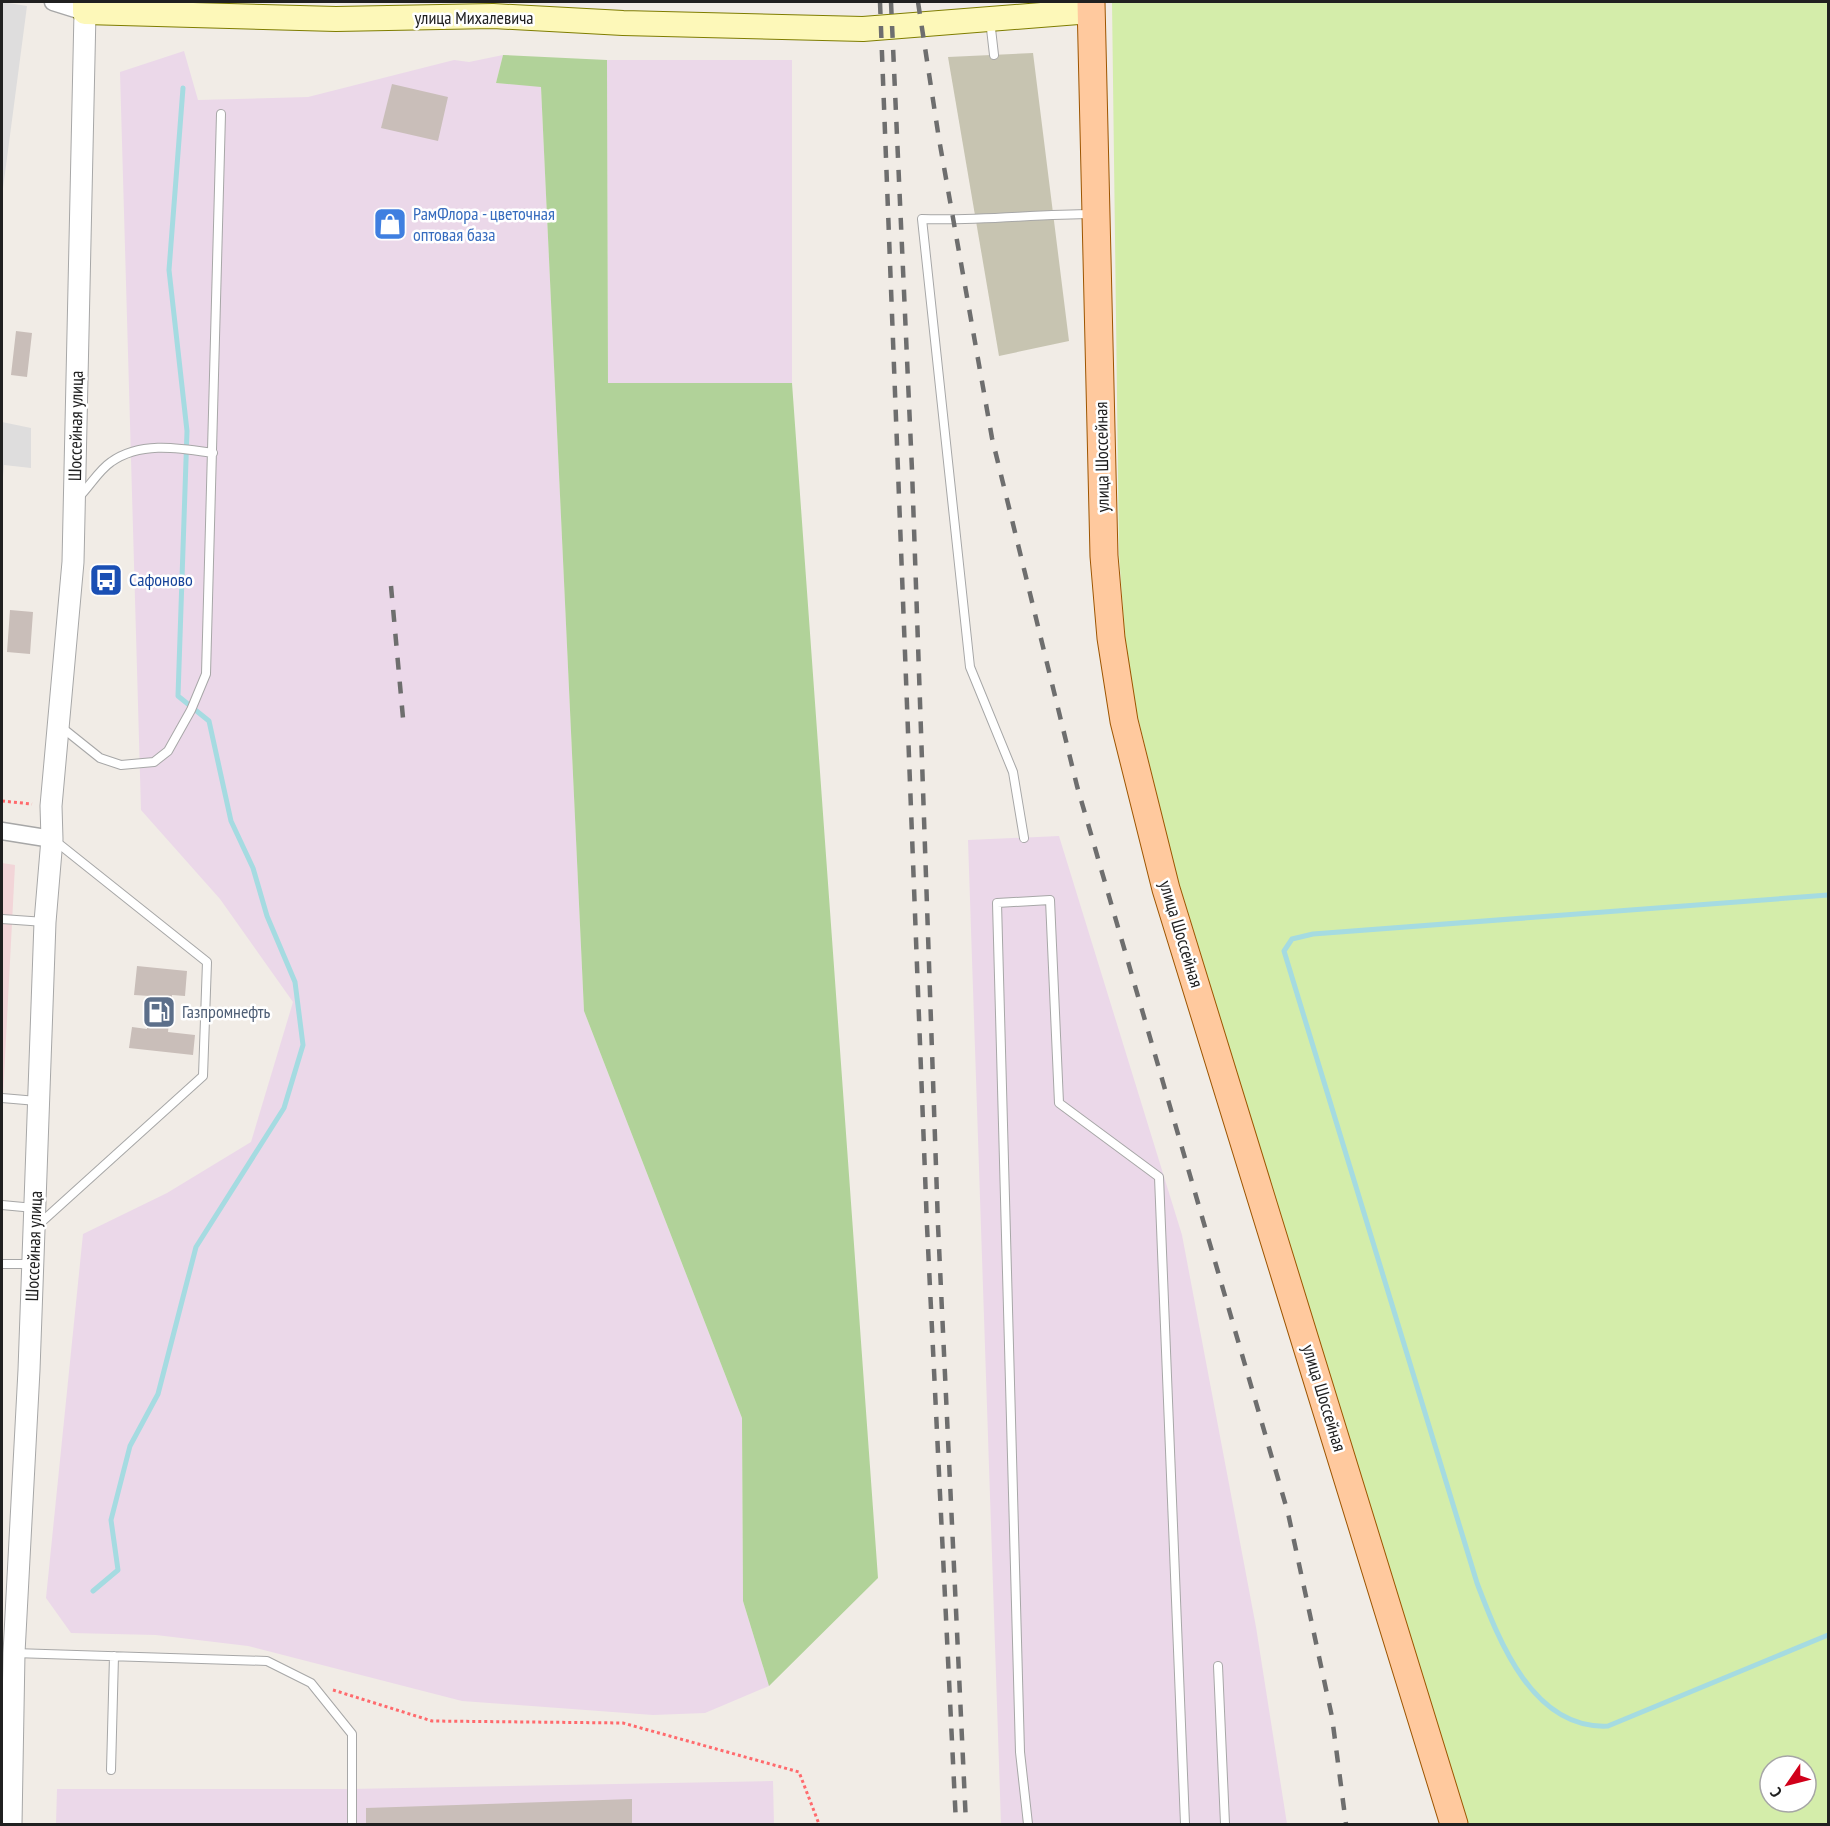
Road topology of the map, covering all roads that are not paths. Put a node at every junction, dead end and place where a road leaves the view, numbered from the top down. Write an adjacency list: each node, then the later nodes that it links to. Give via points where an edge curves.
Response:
1 (52, 2): 3 (street)
2 (1091, 6): 4 (main road, улица Михалевича); 7 (main road, улица Шоссейная)
3 (85, 7): 4 (main road, улица Михалевича, via 336,19 493,16 863,29); 9 (street, Шоссейная улица)
4 (990, 20): 5 (lane)
5 (994, 55)
6 (221, 114): 8 (lane)
7 (1096, 214): 12 (lane, via 922,219 970,668 1013,772); 32 (main road, улица Шоссейная, via 1104,556 1110,638 1124,721 1166,889)
8 (213, 453): 9 (lane, via 169,447 143,449 111,462); 10 (lane, via 206,674 168,751 154,762 121,765 100,758)
9 (74, 503): 10 (street, Шоссейная улица, via 73,562)
10 (58, 724): 13 (street, Шоссейная улица)
11 (2, 831): 13 (street)
12 (1024, 838)
13 (52, 839): 15 (street, Шоссейная улица); 19 (lane, via 207,963 203,1076)
14 (2, 919): 15 (lane)
15 (45, 922): 17 (street, Шоссейная улица)
16 (2, 1098): 17 (lane)
17 (39, 1101): 19 (street, Шоссейная улица)
18 (2, 1206): 19 (lane)
19 (35, 1218): 20 (street, Шоссейная улица)
20 (33, 1263): 21 (lane); 22 (street, Шоссейная улица)
21 (2, 1264)
22 (14, 1653): 23 (lane); 25 (street)
23 (114, 1656): 26 (lane); 28 (lane, via 267,1661 311,1683 352,1734)
24 (1218, 1666): 31 (lane)
25 (7, 1747): 27 (street)
26 (111, 1770)
27 (11, 1824)
28 (352, 1824)
29 (1028, 1824): 30 (lane, via 1020,1752 997,903 1050,900 1059,1103 1159,1177)
30 (1185, 1824)
31 (1225, 1824)
32 (1454, 1824)

